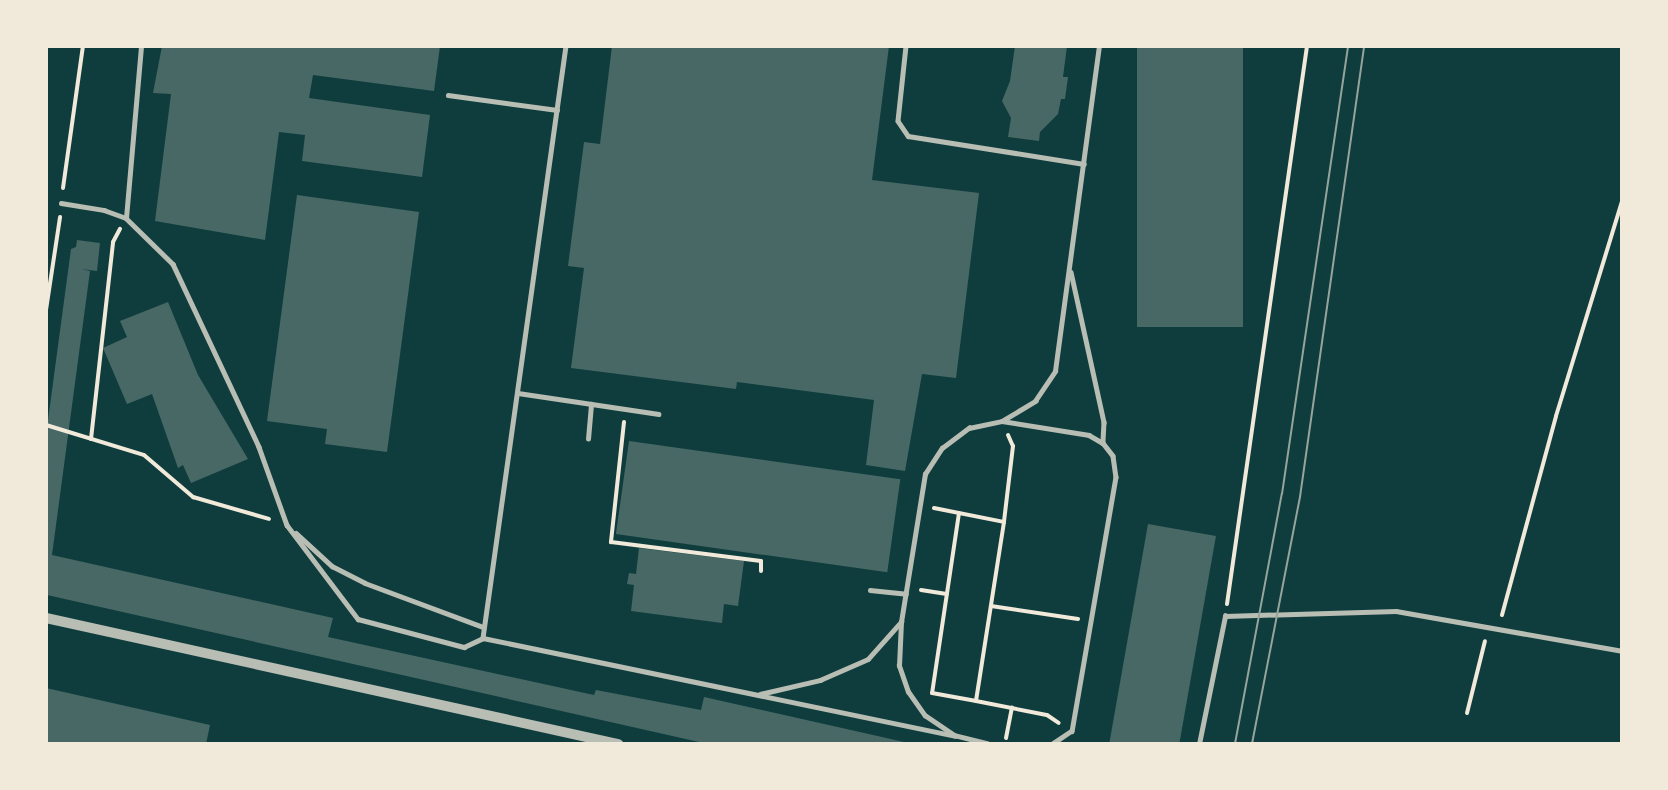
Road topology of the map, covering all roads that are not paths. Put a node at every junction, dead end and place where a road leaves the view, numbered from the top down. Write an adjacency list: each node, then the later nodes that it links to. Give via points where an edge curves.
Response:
1 (141, 46): 9 (lane)
2 (566, 46): 6 (lane)
3 (906, 46): 7 (lane, via 898,121 908,136)
4 (1099, 46): 7 (lane)
5 (448, 95): 6 (lane)
6 (557, 110): 11 (lane)
7 (1084, 164): 10 (lane)
8 (61, 203): 9 (lane)
9 (126, 218): 17 (lane, via 173,264 259,447)
10 (1070, 269): 14 (lane, via 1055,371 1035,401); 16 (lane, via 1104,422)
11 (518, 393): 12 (lane); 22 (lane)
12 (591, 404): 13 (lane); 15 (lane)
13 (658, 414)
14 (1002, 421): 16 (lane, via 1089,435); 19 (lane, via 969,428 942,448 925,474)
15 (588, 439)
16 (1103, 443): 27 (lane, via 1113,456 1116,477 1072,731)
17 (287, 525): 22 (lane, via 332,566 365,583); 23 (lane, via 358,619 464,647)
18 (870, 590): 19 (lane)
19 (906, 594): 21 (lane)
20 (46, 618): 28 (street)
21 (901, 621): 25 (lane, via 868,659 820,680); 26 (lane, via 899,666 908,692 925,716)
22 (483, 627): 23 (lane)
23 (483, 638): 25 (lane)
24 (1622, 651): 31 (lane, via 1396,611 1225,616)
25 (757, 695): 26 (lane)
26 (955, 736): 29 (lane)
27 (1067, 741): 30 (lane)
28 (618, 744)
29 (988, 744)
30 (1053, 744)
31 (1199, 744)

